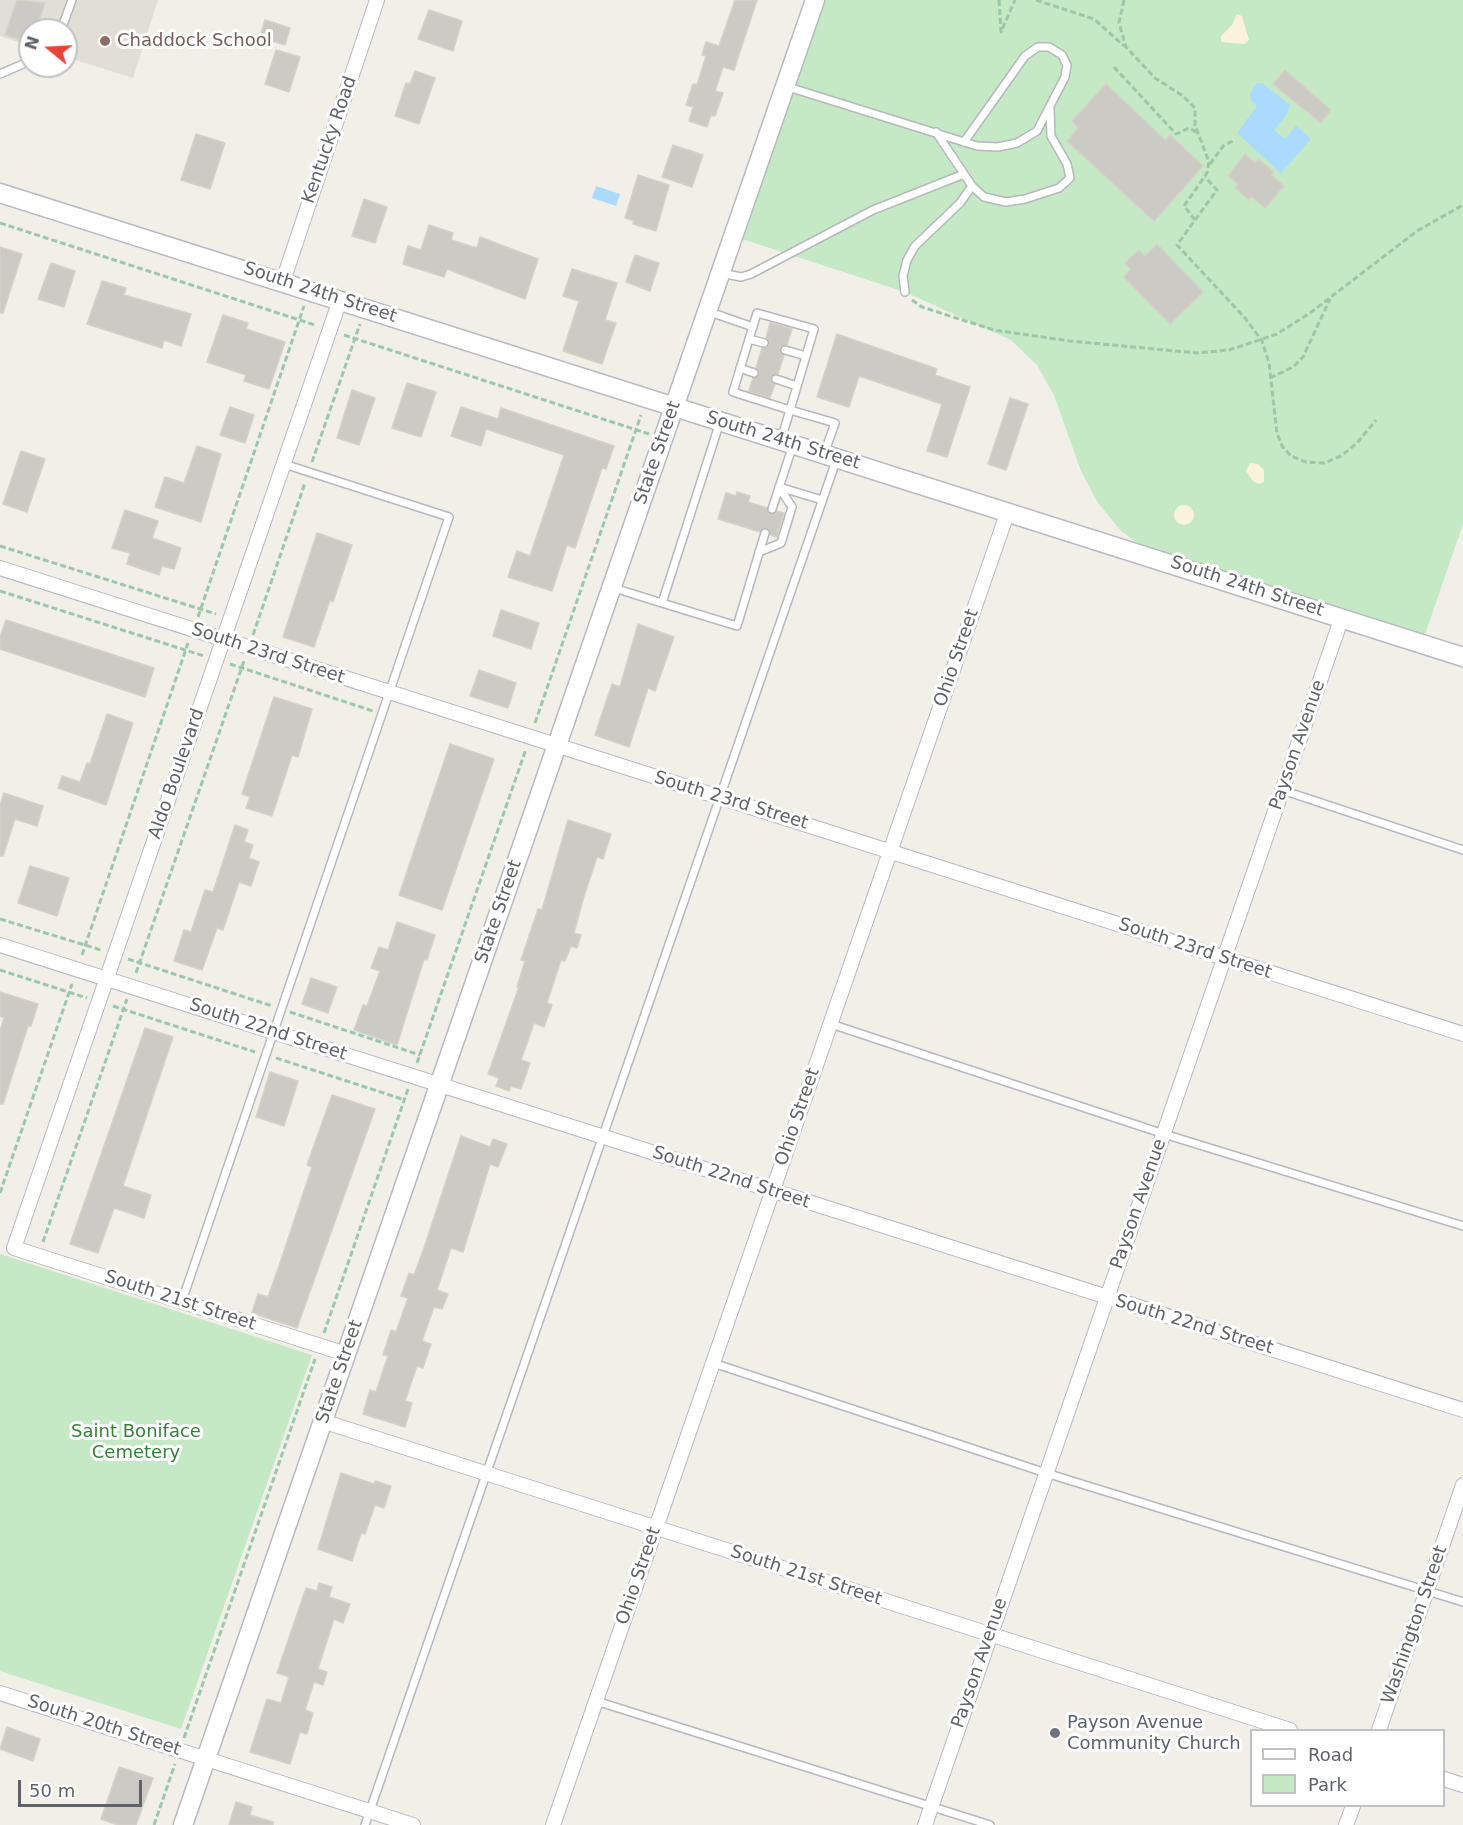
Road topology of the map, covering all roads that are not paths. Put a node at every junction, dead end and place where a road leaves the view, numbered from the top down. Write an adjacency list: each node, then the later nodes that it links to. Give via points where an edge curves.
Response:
1 (72, 0): 4 (lane)
2 (377, 0): 15 (street, Kentucky Road)
3 (815, 0): 7 (street, State Street)
4 (65, 18)
5 (18, 66): 6 (lane)
6 (0, 74)
7 (785, 86): 9 (lane); 14 (street, State Street)
8 (1050, 107): 10 (lane, via 1037,131 1017,143 988,147); 10 (lane, via 1061,88 1067,65 1062,55 1049,47 1038,47 1018,64); 12 (lane, via 1051,136 1071,173 1067,182 1044,193 1006,202 984,197)
9 (936, 132): 10 (lane); 11 (lane)
10 (964, 142)
11 (964, 174): 12 (lane); 14 (lane, via 873,210 751,274 741,278)
12 (972, 186): 16 (lane, via 960,203 915,246 903,276)
13 (0, 193): 15 (street, South 24th Street)
14 (720, 273): 18 (street, State Street)
15 (283, 281): 17 (street, South 24th Street)
16 (905, 292)
17 (340, 300): 28 (street, South 24th Street); 33 (street, Aldo Boulevard)
18 (707, 311): 19 (lane); 28 (street, State Street)
19 (753, 327): 20 (lane); 23 (lane, via 757,313 814,329)
20 (749, 339): 21 (lane); 24 (lane)
21 (764, 343)
22 (785, 350): 23 (lane)
23 (806, 356): 27 (lane)
24 (740, 368): 25 (lane); 29 (lane, via 733,392)
25 (754, 373)
26 (776, 379): 27 (lane)
27 (797, 386): 29 (lane)
28 (674, 407): 30 (street, South 24th Street); 41 (street, State Street)
29 (790, 410): 31 (lane); 32 (lane, via 835,423)
30 (720, 422): 31 (street, South 24th Street); 42 (lane)
31 (787, 443): 32 (street, South 24th Street); 34 (lane)
32 (831, 456): 35 (lane); 37 (street, South 24th Street)
33 (284, 464): 44 (street, Aldo Boulevard); 46 (lane, via 449,517)
34 (779, 487): 35 (lane); 36 (lane); 39 (lane, via 792,507 781,543)
35 (822, 500): 49 (lane)
36 (772, 509)
37 (1008, 511): 43 (street, South 24th Street); 51 (street, Ohio Street)
38 (765, 533): 39 (lane)
39 (759, 552): 42 (lane, via 736,626)
40 (0, 568): 44 (street, South 23rd Street)
41 (611, 587): 42 (lane); 47 (street, State Street)
42 (662, 603)
43 (1342, 617): 45 (street, South 24th Street); 48 (street, Payson Avenue)
44 (224, 639): 46 (street, South 23rd Street); 54 (street, Aldo Boulevard)
45 (1463, 657)
46 (389, 692): 47 (street, South 23rd Street); 56 (lane)
47 (556, 746): 49 (street, South 23rd Street); 58 (street, State Street)
48 (1282, 790): 50 (lane); 53 (street, Payson Avenue)
49 (718, 797): 51 (street, South 23rd Street); 60 (lane)
50 (1463, 850)
51 (891, 851): 53 (street, South 23rd Street); 55 (street, Ohio Street)
52 (0, 945): 54 (street, South 22nd Street)
53 (1224, 958): 57 (street, South 23rd Street); 59 (street, Payson Avenue)
54 (107, 979): 56 (street, South 22nd Street); 63 (street, Aldo Boulevard)
55 (831, 1024): 59 (lane); 61 (street, Ohio Street)
56 (275, 1032): 58 (street, South 22nd Street); 65 (lane)
57 (1463, 1034)
58 (439, 1084): 60 (street, South 22nd Street); 66 (street, State Street)
59 (1164, 1134): 62 (lane); 64 (street, Payson Avenue)
60 (601, 1136): 61 (street, South 22nd Street); 71 (lane)
61 (773, 1191): 64 (street, South 22nd Street); 67 (street, Ohio Street)
62 (1463, 1226)
63 (14, 1248): 65 (street, South 21st Street)
64 (1107, 1298): 68 (street, South 22nd Street); 70 (street, Payson Avenue)
65 (183, 1301): 66 (street, South 21st Street)
66 (346, 1354): 69 (street, State Street)
67 (713, 1363): 70 (lane); 73 (street, Ohio Street)
68 (1463, 1410)
69 (322, 1421): 71 (street, South 21st Street); 81 (street, State Street)
70 (1046, 1473): 74 (lane); 76 (street, Payson Avenue)
71 (486, 1474): 73 (street, South 21st Street); 86 (lane)
72 (1463, 1485): 74 (street, Washington Street)
73 (656, 1528): 76 (street, South 21st Street); 78 (street, Ohio Street)
74 (1427, 1590): 75 (lane); 80 (street, Washington Street)
75 (1463, 1602)
76 (990, 1635): 79 (street, South 21st Street); 84 (street, Payson Avenue)
77 (1, 1695): 81 (street, South 20th Street)
78 (596, 1701): 84 (lane); 90 (street, Ohio Street)
79 (1284, 1729)
80 (1379, 1729)
81 (206, 1759): 86 (street, South 20th Street); 87 (street, State Street)
82 (1445, 1780): 83 (street)
83 (1463, 1785)
84 (931, 1806): 91 (street, Payson Avenue); 92 (lane)
85 (1353, 1807): 93 (street)
86 (370, 1811): 88 (lane); 89 (street, South 20th Street)
87 (183, 1825)
88 (365, 1825)
89 (413, 1825)
90 (553, 1825)
91 (924, 1825)
92 (990, 1825)
93 (1346, 1825)

